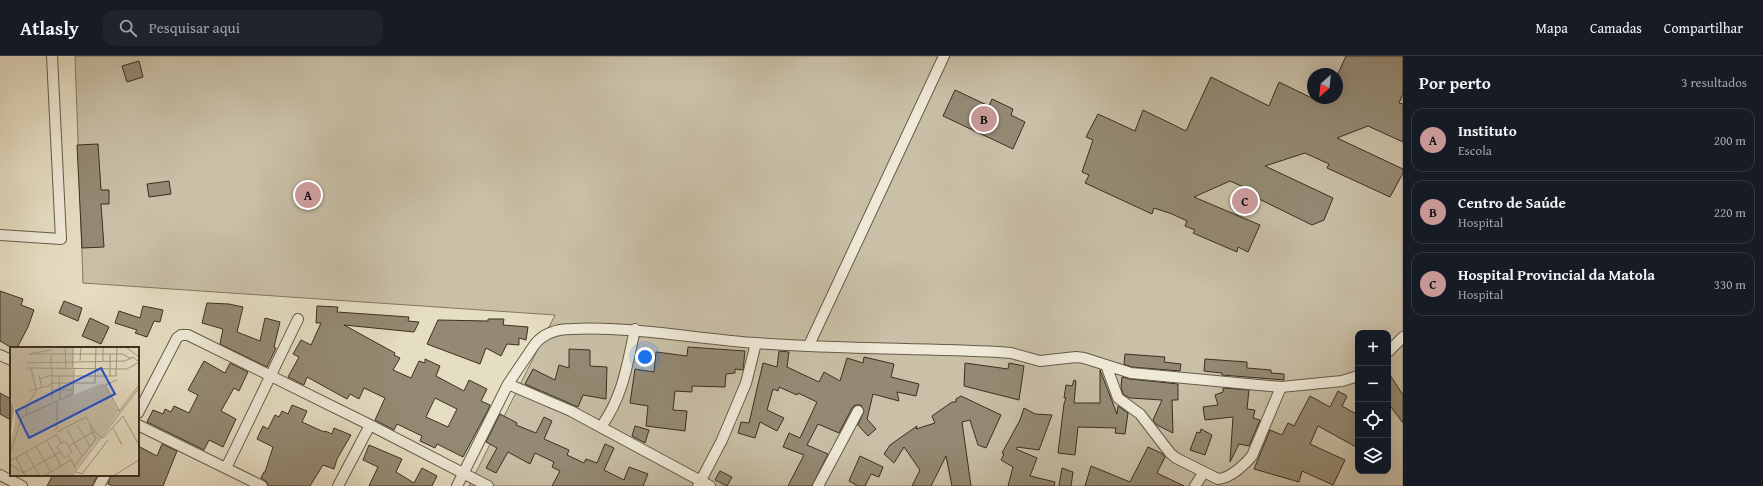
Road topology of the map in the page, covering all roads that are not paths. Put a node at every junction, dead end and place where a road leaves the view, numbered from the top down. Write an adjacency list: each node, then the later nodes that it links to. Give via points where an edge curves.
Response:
1 (52, 56): 3 (street, via 61,239)
2 (944, 56): 8 (street)
3 (0, 235)
4 (298, 318): 13 (street)
5 (635, 329): 7 (street); 15 (street, via 572,329 548,333 535,344); 21 (street, via 623,386 613,410)
6 (1403, 337): 9 (street)
7 (756, 343): 8 (street); 27 (street, via 746,383)
8 (809, 345): 12 (street, via 998,352 1040,361 1076,357)
9 (1391, 349)
10 (0, 355): 11 (street)
11 (10, 360)
12 (1106, 365): 16 (street, via 1131,373); 23 (street, via 1118,398 1140,414 1170,453)
13 (270, 376): 17 (street, via 188,335 181,335 177,338); 20 (street); 22 (street)
14 (1355, 377): 16 (street, via 1342,381)
15 (508, 384): 21 (street); 24 (street)
16 (1281, 387): 23 (street, via 1252,456 1245,464 1224,478)
17 (139, 411)
18 (858, 411): 34 (street)
19 (139, 424): 22 (street)
20 (370, 425): 24 (street); 31 (street)
21 (602, 427): 27 (street)
22 (226, 468): 30 (street)
23 (1204, 472): 35 (street)
24 (464, 474): 32 (street); 33 (street)
25 (0, 475): 28 (street)
26 (104, 476): 29 (street)
27 (703, 484)
28 (22, 486)
29 (99, 486)
30 (262, 486)
31 (338, 486)
32 (457, 486)
33 (488, 486)
34 (818, 486)
35 (1195, 486)

